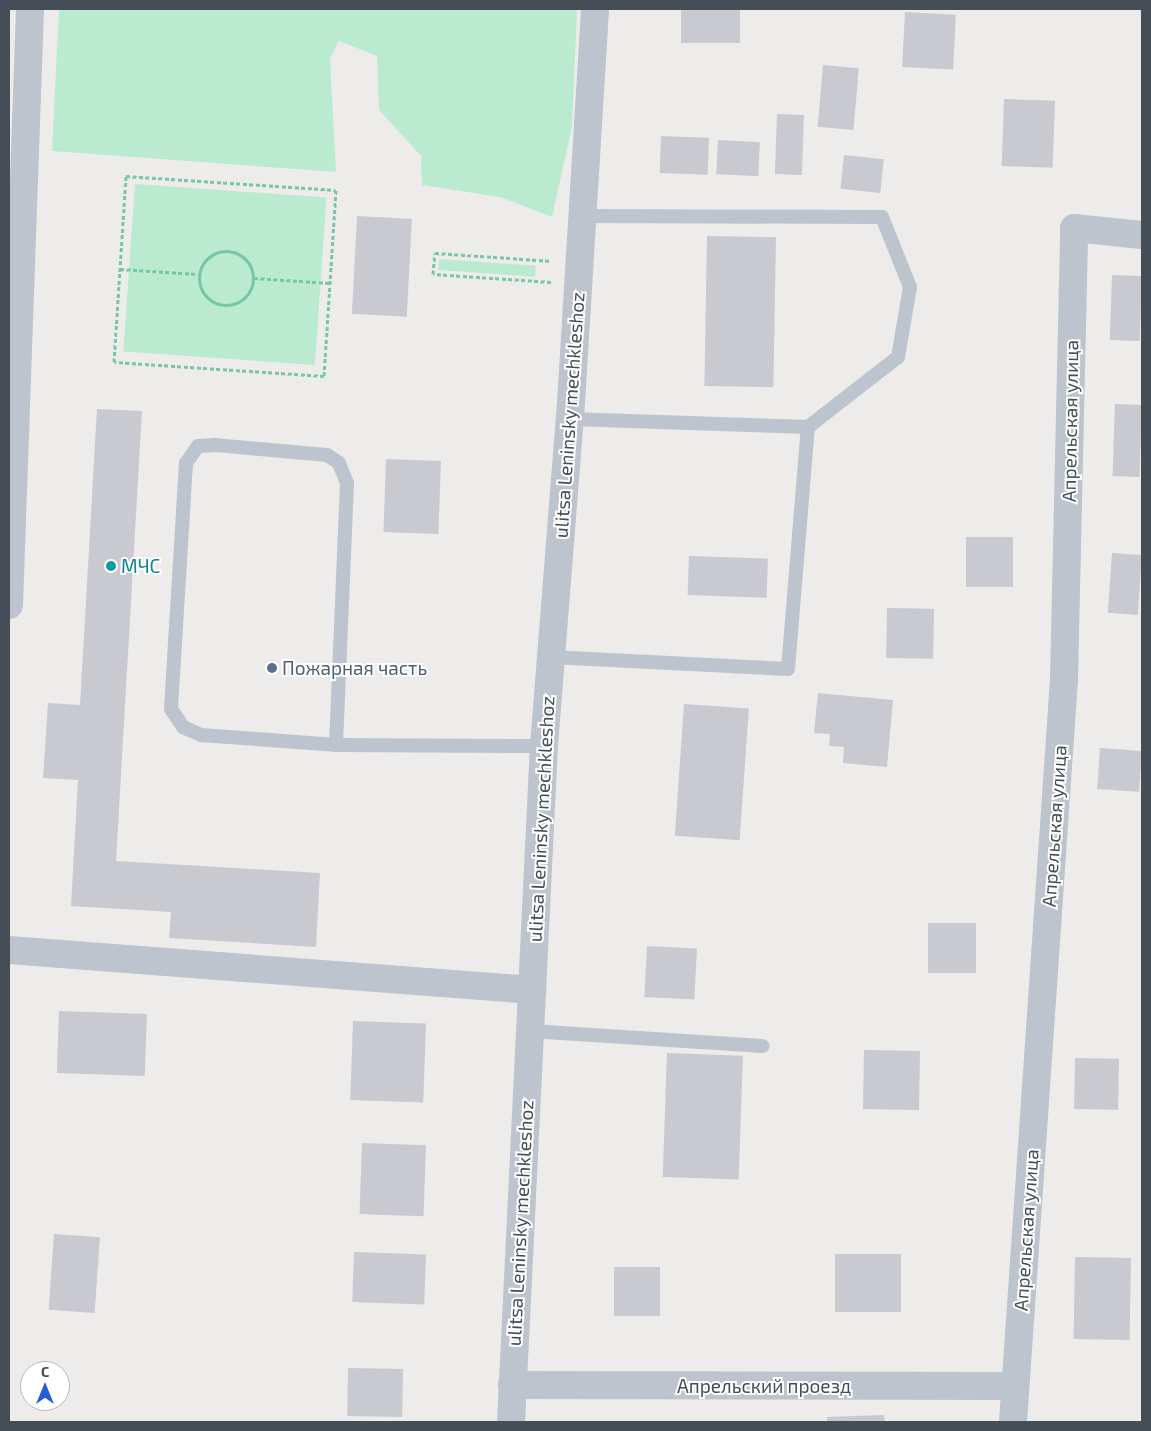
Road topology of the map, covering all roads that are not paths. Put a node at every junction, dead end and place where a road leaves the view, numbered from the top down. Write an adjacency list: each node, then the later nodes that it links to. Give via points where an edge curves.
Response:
1 (30, 9): 7 (street)
2 (595, 9): 3 (street, ulitsa Leninsky mechkleshoz)
3 (584, 216): 5 (street, ulitsa Leninsky mechkleshoz); 6 (lane, via 882,216 910,287 898,357)
4 (1142, 235): 16 (street, Апрельская улица, via 1074,228 1064,679)
5 (570, 419): 6 (lane); 8 (street, ulitsa Leninsky mechkleshoz)
6 (808, 427): 8 (lane, via 788,669)
7 (9, 605)
8 (551, 657): 10 (street, ulitsa Leninsky mechkleshoz)
9 (336, 745): 9 (lane, via 347,483 339,463 327,455 198,446 186,462 171,709 183,727 201,735); 10 (lane)
10 (544, 746): 12 (street, ulitsa Leninsky mechkleshoz)
11 (9, 950): 12 (street)
12 (532, 990): 13 (street, ulitsa Leninsky mechkleshoz)
13 (530, 1032): 14 (lane); 15 (street, ulitsa Leninsky mechkleshoz)
14 (763, 1046)
15 (512, 1385): 16 (street, Апрельский проезд); 17 (street, ulitsa Leninsky mechkleshoz)
16 (1015, 1386): 18 (street, Апрельская улица)
17 (511, 1422)
18 (1013, 1422)

